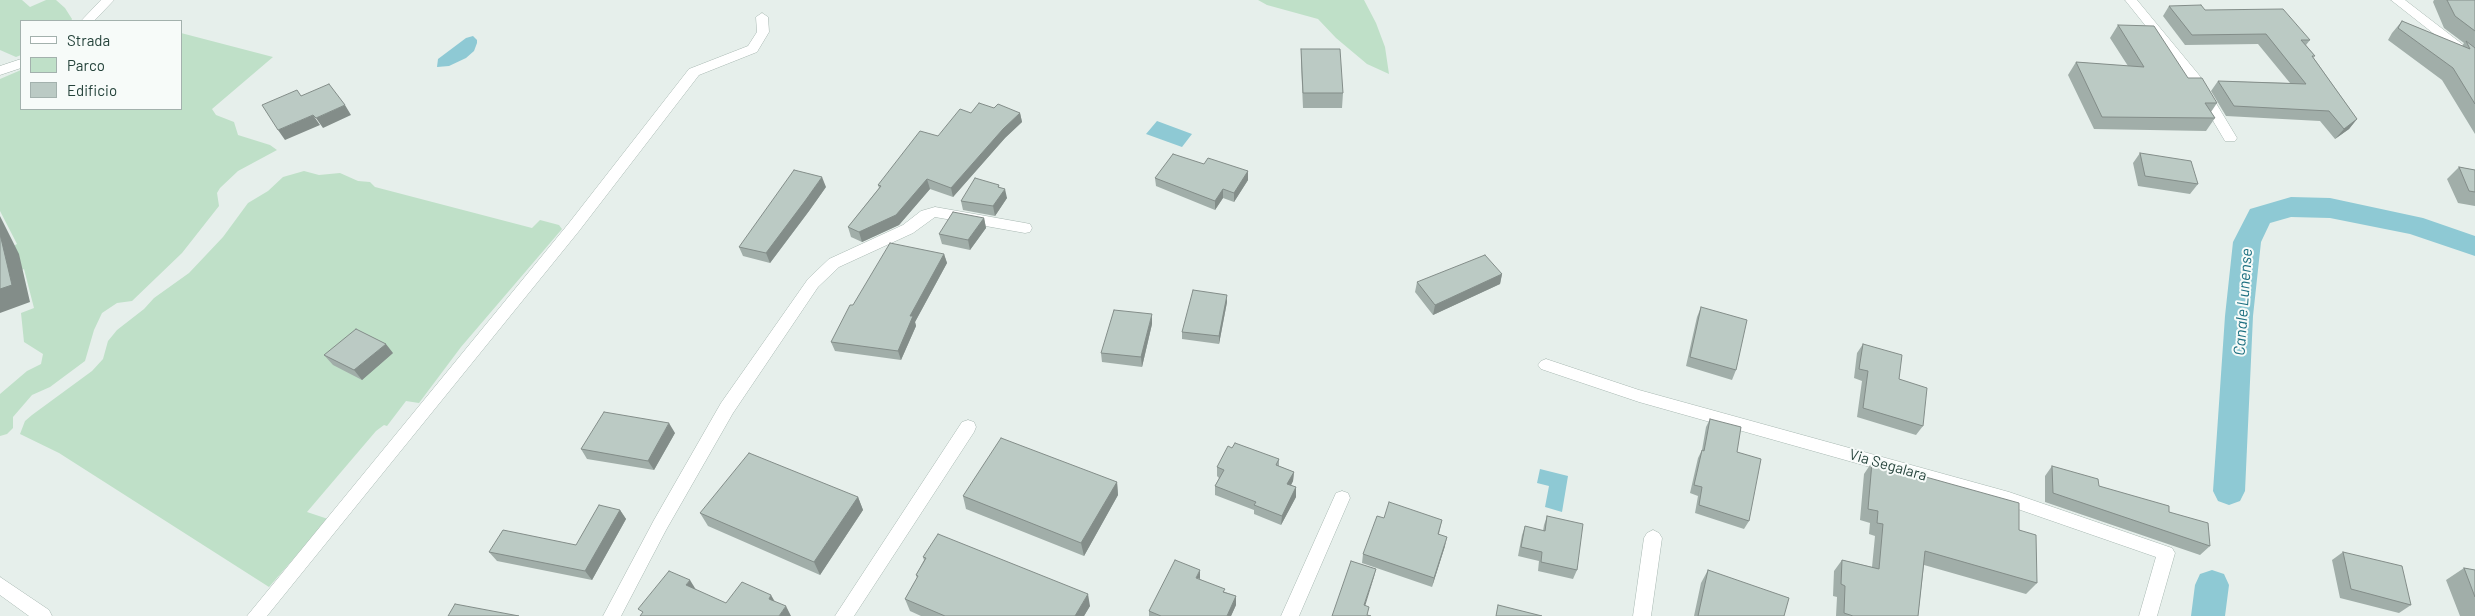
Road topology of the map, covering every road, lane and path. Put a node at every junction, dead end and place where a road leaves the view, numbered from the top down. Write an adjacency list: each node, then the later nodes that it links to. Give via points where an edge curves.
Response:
1 (88, 0): 5 (street)
2 (108, 0): 5 (street)
3 (2131, 0): 11 (street, via 2194,78)
4 (2397, 0): 8 (street)
5 (99, 9): 7 (street)
6 (762, 17): 19 (street, via 763,32 754,49 694,72 574,227)
7 (88, 20)
8 (2475, 60)
9 (20, 63): 10 (street)
10 (0, 71)
11 (2230, 138)
12 (1025, 228): 20 (street, via 936,212 926,215 908,229 834,263 813,283 727,408)
13 (1546, 365): 24 (street, Via Segalara, via 1638,396 2009,499 2166,553)
14 (968, 427): 21 (street)
15 (1342, 498): 22 (street)
16 (1653, 538): 23 (street)
17 (0, 585): 18 (street)
18 (43, 616)
19 (256, 616)
20 (612, 616)
21 (844, 616)
22 (1290, 616)
23 (1642, 616)
24 (2148, 616)

